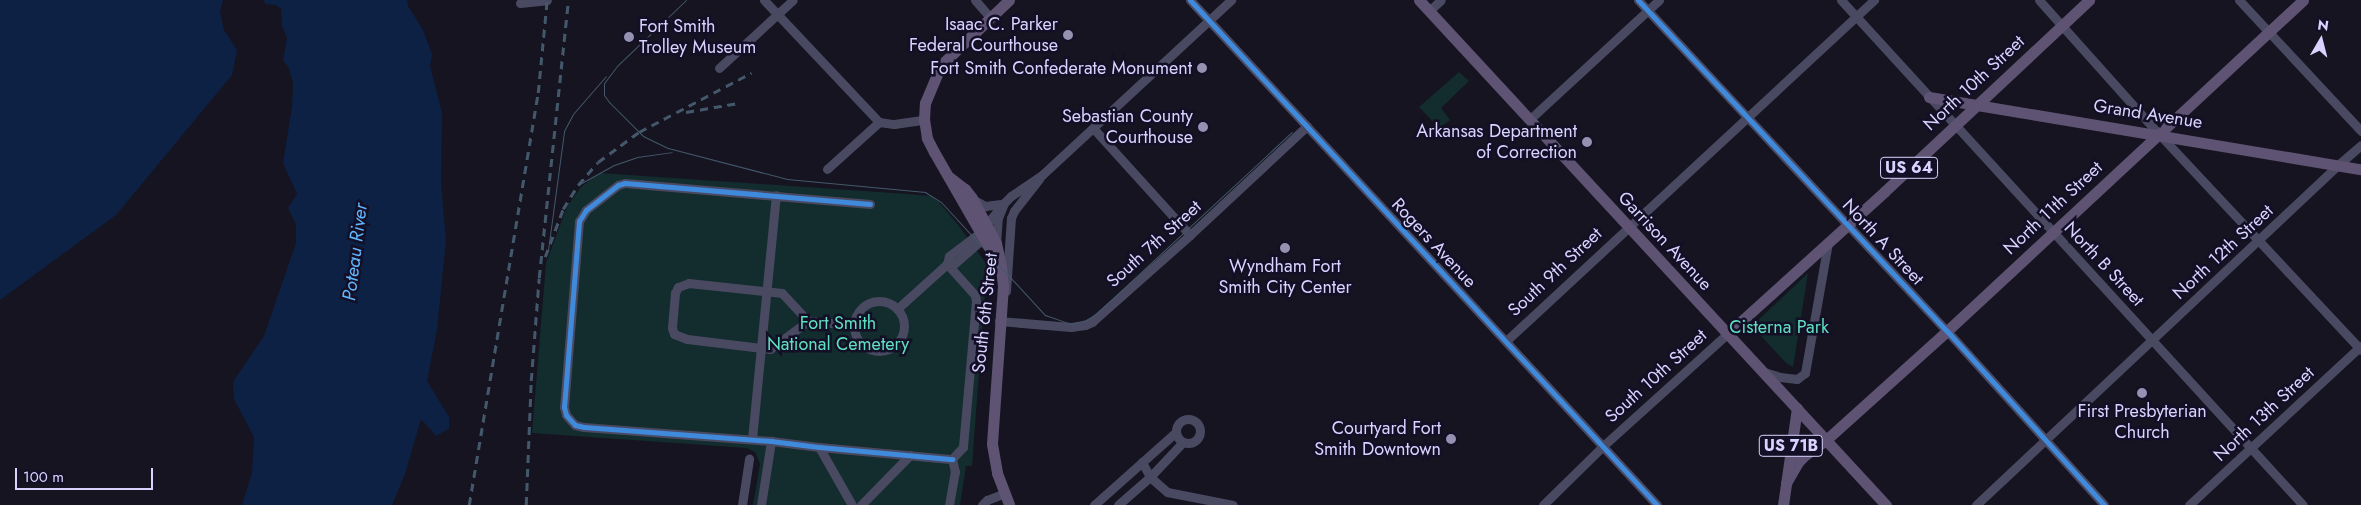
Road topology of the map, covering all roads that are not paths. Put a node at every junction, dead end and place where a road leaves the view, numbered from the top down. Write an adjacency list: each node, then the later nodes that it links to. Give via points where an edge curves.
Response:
1 (547, 0): 18 (street)
2 (764, 0): 21 (street)
3 (793, 0): 21 (street)
4 (975, 0): 22 (street)
5 (1009, 0): 22 (main road)
6 (1190, 0): 24 (street, Rogers Avenue)
7 (1231, 0): 24 (street, South 6th Street)
8 (1419, 0): 20 (main road, Garrison Avenue)
9 (1441, 0): 20 (street)
10 (1638, 0): 19 (street, North A Street)
11 (1659, 0): 19 (street)
12 (1841, 0): 23 (street, North B Street)
13 (1874, 0): 23 (street, South 9th Street)
14 (2039, 0): 25 (street)
15 (2089, 0): 25 (main road, North 10th Street / US 64)
16 (2239, 0): 26 (street)
17 (2303, 0): 26 (main road, North 11th Street)
18 (520, 3)
19 (1648, 10): 30 (street, North A Street); 32 (street)
20 (1429, 11): 32 (main road, Garrison Avenue)
21 (777, 14): 27 (street); 33 (street)
22 (990, 17): 31 (main road, via 940,65 925,103)
23 (1857, 17): 28 (street, North B Street); 30 (street, South 9th Street)
24 (1209, 21): 35 (street, Rogers Avenue); 36 (street, South 6th Street)
25 (2062, 25): 29 (main road, North 10th Street / US 64); 38 (street)
26 (2268, 32): 37 (street); 38 (main road, North 11th Street)
27 (719, 68)
28 (1930, 97): 29 (main road, Grand Avenue); 34 (street, North B Street)
29 (1977, 104): 34 (main road, North 10th Street / US 64); 38 (main road, Grand Avenue)
30 (1748, 117): 49 (street, North A Street); 50 (street, South 9th Street)
31 (924, 120): 33 (street, via 894,124); 44 (main road, via 928,138)
32 (1530, 120): 50 (main road, Garrison Avenue)
33 (879, 122): 41 (street)
34 (1956, 125): 49 (main road, North 10th Street / US 64); 52 (street, North B Street)
35 (1307, 126): 53 (street, South 7th Street); 68 (street, Rogers Avenue)
36 (1093, 128): 43 (street, South 6th Street); 53 (street)
37 (2361, 131)
38 (2158, 133): 40 (main road, Grand Avenue); 52 (main road, North 11th Street); 54 (street)
39 (2361, 145): 40 (street, North 12th Street)
40 (2338, 165): 42 (main road, Grand Avenue); 54 (street, North 12th Street)
41 (828, 169)
42 (2361, 169)
43 (1042, 175): 48 (street, South 6th Street, via 1019,189); 60 (street, South 6th Street, via 1014,211 1008,289)
44 (949, 177): 46 (main road, via 966,189); 51 (main road, via 954,190)
45 (776, 195): 47 (street); 59 (street); 74 (street, via 625,183 586,210 579,221 564,407 569,421 584,427)
46 (972, 198): 48 (street, via 984,206); 51 (main road)
47 (870, 204)
48 (1004, 204): 51 (street, via 989,219); 56 (street, South 6th Street, via 998,218)
49 (1848, 225): 55 (main road, North 10th Street / US 64); 65 (street, North A Street)
50 (1628, 226): 66 (main road, Garrison Avenue); 68 (street, South 9th Street)
51 (983, 232): 56 (main road); 57 (main road); 58 (street, via 950,255)
52 (2054, 233): 65 (main road, North 11th Street); 67 (street, North B Street)
53 (1190, 234): 63 (street, South 7th Street, via 1100,315 1084,325 1071,327)
54 (2260, 240): 67 (street, North 12th Street); 70 (street)
55 (1828, 242): 66 (main road, North 10th Street / US 64); 71 (street, via 1806,374 1797,379 1780,378)
56 (996, 243): 57 (street, South 6th Street); 60 (main road, via 1003,286)
57 (994, 257): 60 (main road)
58 (947, 264): 61 (street); 83 (street, via 975,294 976,300 963,447)
59 (767, 290): 62 (street, via 782,293); 69 (street); 69 (street, via 689,283 674,292 672,328 680,338)
60 (1001, 298): 63 (main road, South 6th Street)
61 (897, 309): 64 (street, via 885,301 870,302 859,310); 64 (street, via 904,329 898,343 888,350 879,352 865,347 856,337)
62 (808, 321): 64 (street); 69 (street, via 770,349)
63 (999, 321): 88 (main road, South 6th Street, via 992,444)
64 (853, 325)
65 (1947, 332): 75 (main road, North 11th Street); 77 (street, North A Street)
66 (1727, 334): 71 (main road, Garrison Avenue); 79 (street, South 10th Street)
67 (2153, 340): 77 (street, North 12th Street); 81 (street, North B Street)
68 (1506, 341): 79 (street, Rogers Avenue)
69 (761, 348): 74 (street)
70 (2360, 348): 81 (street, North 13th Street)
71 (1764, 372): 72 (main road, Garrison Avenue)
72 (1797, 408): 75 (main road, Garrison Avenue); 87 (main road, US 71B)
73 (1176, 432): 78 (street); 78 (street, via 1178,424 1186,419 1198,425 1200,432 1195,440); 85 (street)
74 (752, 439): 76 (street)
75 (1826, 440): 87 (main road, US 71B, via 1798,462); 102 (main road, Garrison Avenue)
76 (771, 441): 80 (street); 90 (street)
77 (2045, 441): 103 (street, North 12th Street); 104 (street, North A Street)
78 (1183, 442): 86 (street)
79 (1603, 446): 99 (street, South 10th Street); 100 (street, Rogers Avenue)
80 (819, 447): 82 (street); 91 (street)
81 (2251, 448): 105 (street, North 13th Street); 106 (street, North B Street)
82 (910, 455): 83 (street); 92 (street)
83 (952, 459): 93 (street, via 955,472)
84 (749, 460): 89 (street)
85 (1142, 462): 86 (street); 96 (street)
86 (1150, 477): 97 (street); 98 (street, via 1172,494)
87 (1786, 483): 101 (main road, US 71B)
88 (1003, 494): 94 (street); 95 (main road, South 6th Street)
89 (742, 505)
90 (761, 505)
91 (852, 505)
92 (861, 505)
93 (950, 505)
94 (982, 505)
95 (1009, 505)
96 (1094, 505)
97 (1118, 505)
98 (1234, 505)
99 (1543, 505)
100 (1657, 505)
101 (1783, 505)
102 (1886, 505)
103 (1976, 505)
104 (2104, 505)
105 (2189, 505)
106 (2303, 505)

